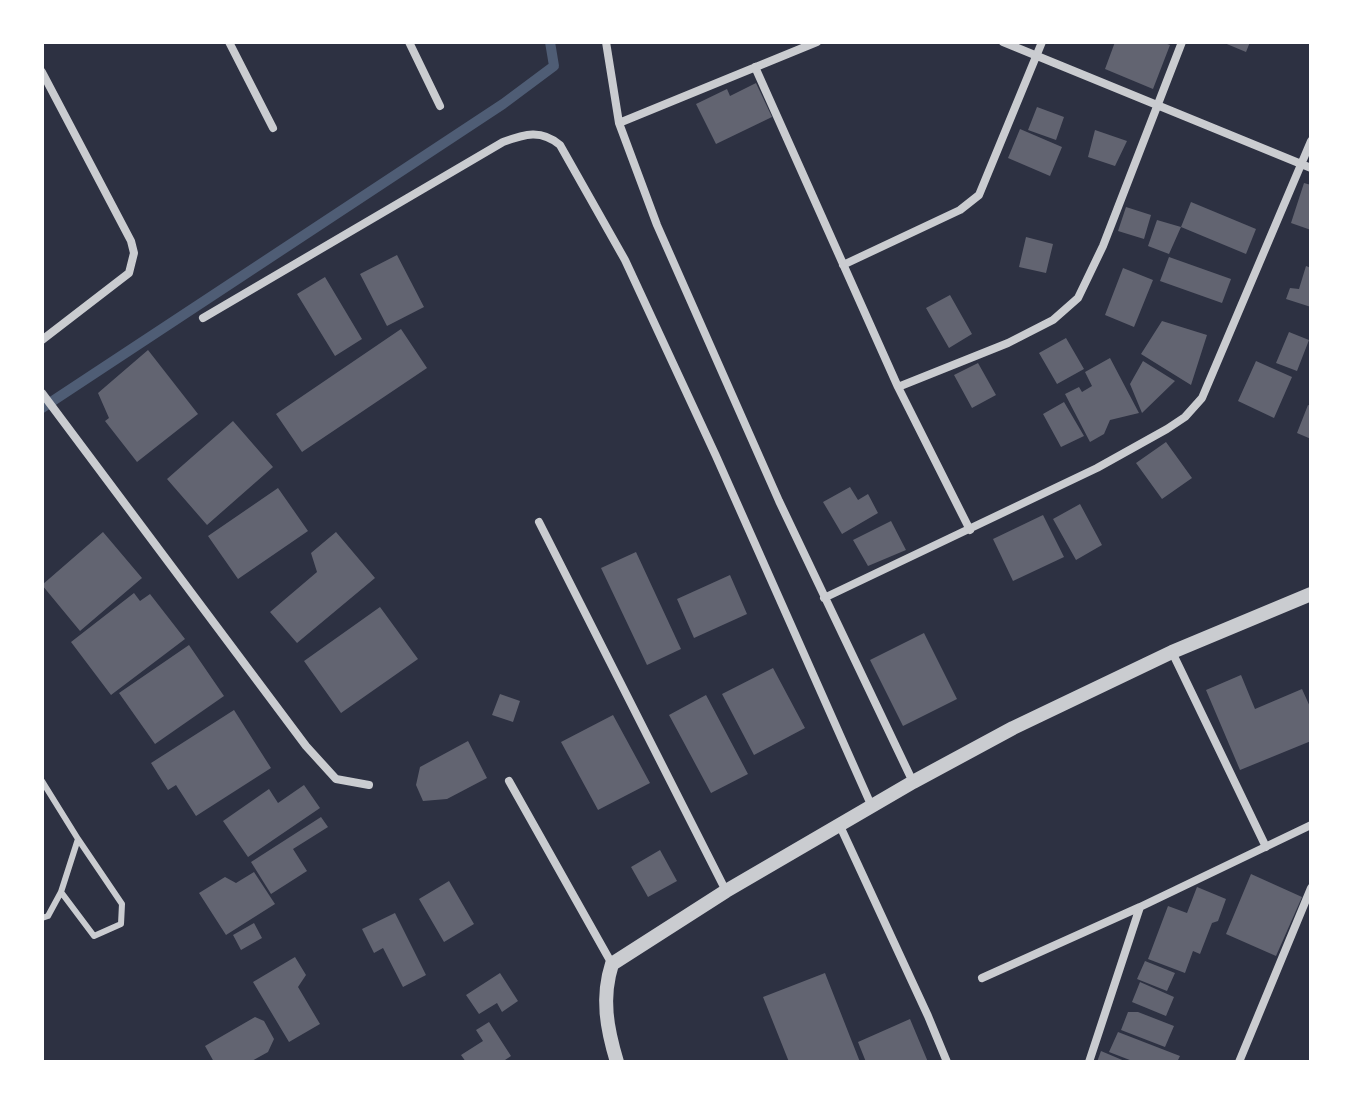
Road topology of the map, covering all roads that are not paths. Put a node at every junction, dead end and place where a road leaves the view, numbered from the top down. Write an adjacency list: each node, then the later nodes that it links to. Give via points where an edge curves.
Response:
1 (229, 42): 14 (street)
2 (409, 42): 12 (street)
3 (606, 42): 13 (street)
4 (817, 42): 9 (street)
5 (1003, 42): 8 (street)
6 (1042, 42): 8 (street)
7 (1182, 42): 11 (street)
8 (1037, 54): 11 (street); 17 (street, via 979,195 960,210)
9 (755, 67): 13 (street); 17 (street)
10 (42, 72): 19 (street, via 134,253 129,273)
11 (1157, 103): 16 (street); 20 (street, via 1078,298 1053,320 1020,337)
12 (440, 106)
13 (619, 123): 25 (street, via 727,388)
14 (273, 128)
15 (1311, 141): 16 (street)
16 (1306, 166): 23 (street, via 1202,398 1185,417 1097,468)
17 (843, 265): 20 (street)
18 (203, 318): 31 (street, via 503,142 537,133 551,138 560,145 625,260)
19 (42, 340)
20 (898, 387): 23 (street)
21 (42, 393): 30 (street, via 306,746 336,779)
22 (539, 522): 37 (street)
23 (970, 530): 25 (street)
24 (1311, 594): 26 (street)
25 (824, 598): 29 (street)
26 (1172, 652): 29 (street); 35 (street)
27 (42, 781): 34 (lane)
28 (509, 781): 41 (street)
29 (913, 782): 31 (street)
30 (369, 785)
31 (872, 807): 33 (street)
32 (1311, 825): 35 (street)
33 (840, 826): 37 (street); 44 (street)
34 (78, 839): 38 (lane); 38 (lane, via 122,904 121,924 94,936)
35 (1266, 847): 39 (street)
36 (1311, 888): 46 (street)
37 (726, 891): 41 (street)
38 (61, 892): 40 (lane)
39 (1140, 907): 42 (street); 45 (street)
40 (42, 918)
41 (612, 964): 43 (street, via 606,1014)
42 (982, 978)
43 (617, 1062)
44 (947, 1062)
45 (1089, 1062)
46 (1239, 1062)

